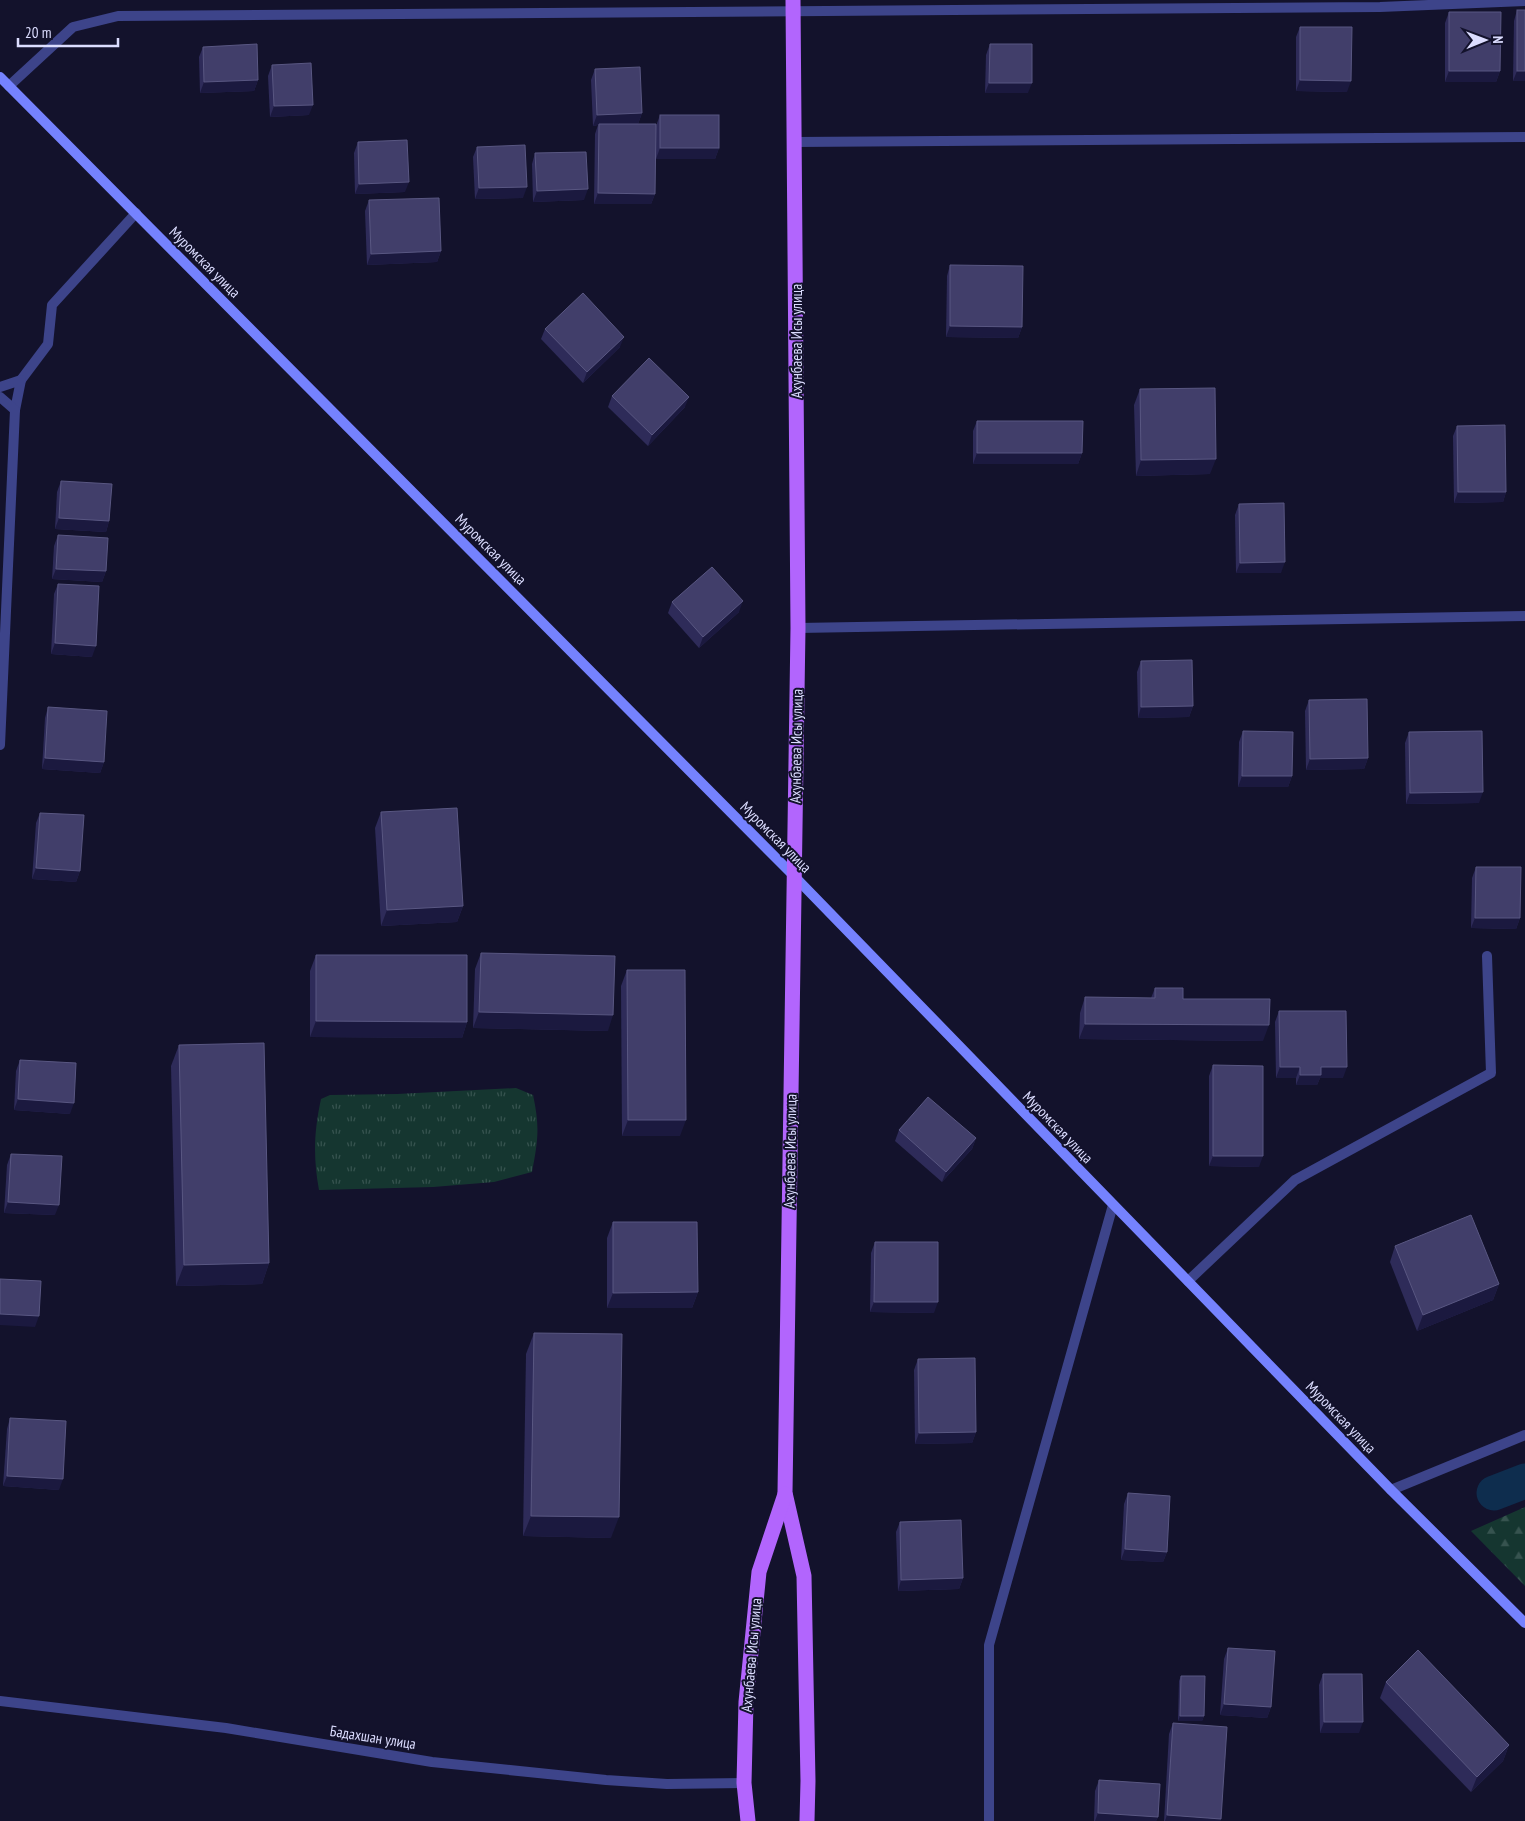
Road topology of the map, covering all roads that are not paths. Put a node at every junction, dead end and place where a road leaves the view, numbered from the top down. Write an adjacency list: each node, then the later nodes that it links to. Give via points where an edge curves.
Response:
1 (1525, 1): 2 (street, via 1380,8)
2 (794, 6): 4 (street, via 118,16 73,27); 6 (main road, Ахунбаева Исы улица)
3 (0, 77): 4 (street, Муромская улица)
4 (9, 86): 7 (street, Муромская улица)
5 (1525, 138): 6 (street)
6 (795, 142): 13 (main road, Ахунбаева Исы улица)
7 (136, 213): 8 (street, via 52,305 48,344); 15 (street, Муромская улица)
8 (21, 380): 9 (street); 11 (street)
9 (0, 387)
10 (0, 397): 11 (street)
11 (15, 410): 14 (street)
12 (1525, 616): 13 (street)
13 (798, 628): 15 (main road, Ахунбаева Исы улица)
14 (0, 745)
15 (795, 877): 17 (street, Муромская улица); 21 (main road, Ахунбаева Исы улица)
16 (1487, 956): 18 (street, via 1491,1073 1295,1180)
17 (1113, 1205): 18 (street, Муромская улица); 27 (street, via 989,1645)
18 (1188, 1281): 20 (street, Муромская улица)
19 (1525, 1435): 20 (street)
20 (1391, 1490): 22 (street, Муромская улица)
21 (785, 1493): 24 (main road, Ахунбаева Исы улица, via 759,1572 746,1702); 26 (main road, Ахунбаева Исы улица, via 804,1576)
22 (1525, 1623)
23 (0, 1701): 24 (street, Бадахшан улица, via 226,1728 432,1762 606,1780 667,1784)
24 (744, 1783): 25 (main road, Ахунбаева Исы улица)
25 (748, 1821)
26 (807, 1821)
27 (988, 1821)

